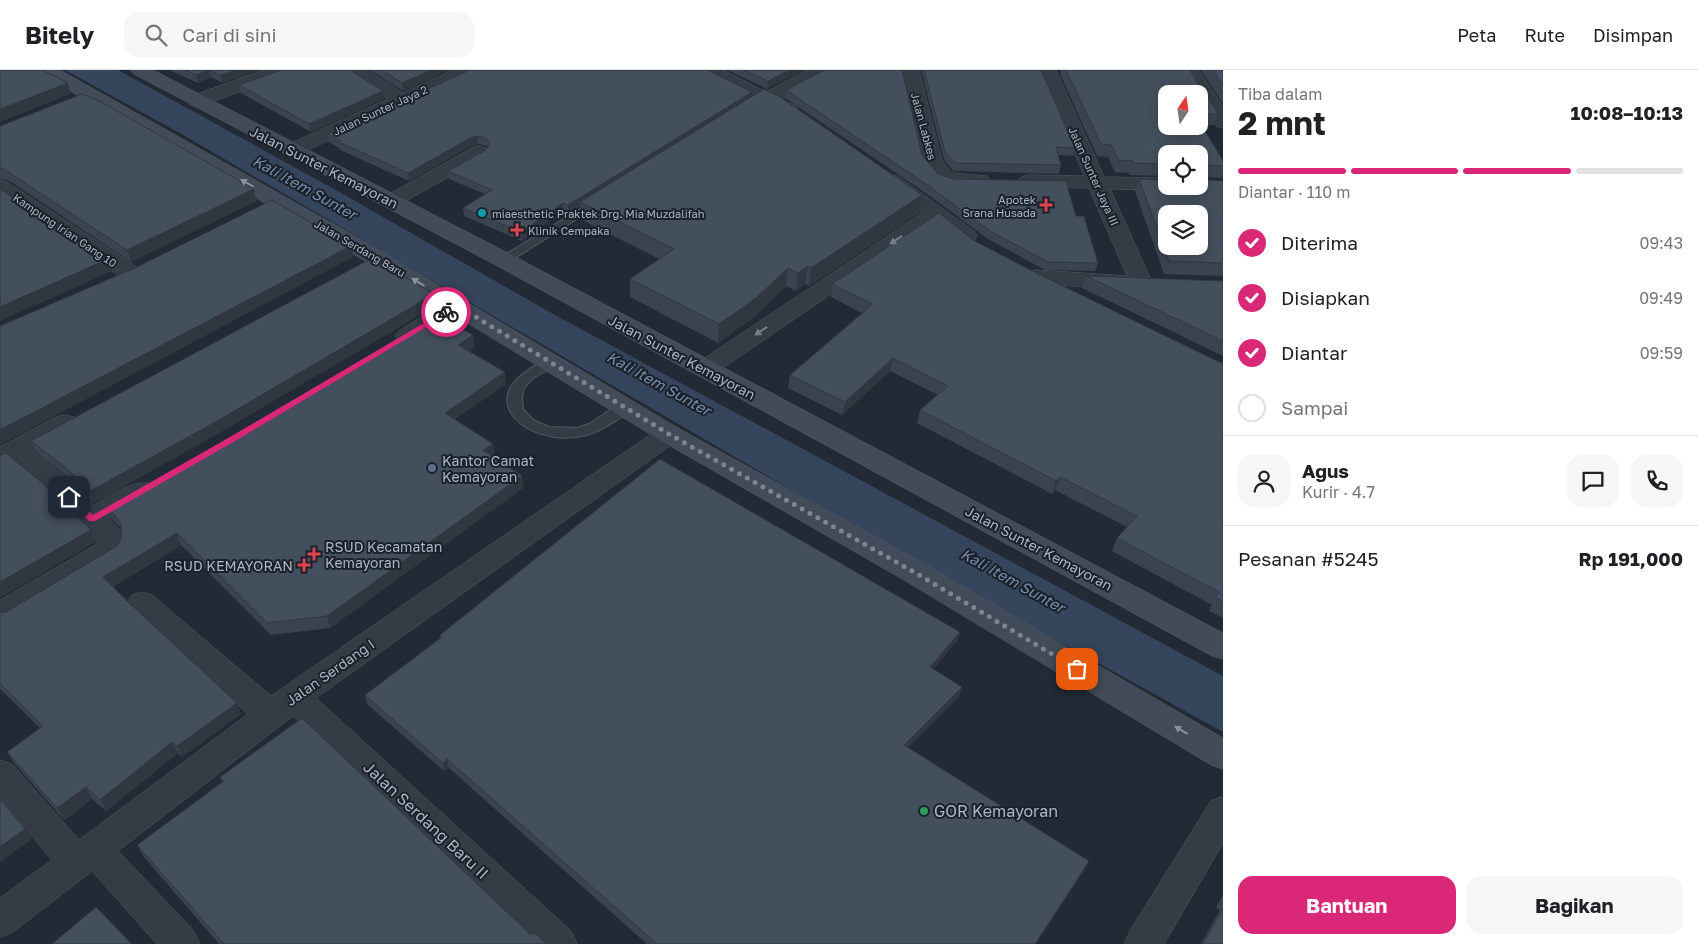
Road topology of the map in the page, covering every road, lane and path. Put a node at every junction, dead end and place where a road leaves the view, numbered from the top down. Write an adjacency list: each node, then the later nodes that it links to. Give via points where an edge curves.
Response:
1 (47, 70): 26 (main road, Jalan Serdang Baru, one-way to 1, via 267,205 82,98)
2 (140, 70): 13 (main road, Jalan Sunter Kemayoran)
3 (281, 70): 13 (street)
4 (355, 70): 12 (street)
5 (468, 70): 12 (street, Jalan Sunter Jaya 2)
6 (709, 70): 11 (street)
7 (820, 70): 11 (street)
8 (910, 70): 19 (street, Jalan Labkes, via 932,163 945,177)
9 (1047, 70): 19 (street, Jalan Sunter Jaya III)
10 (1190, 70): 15 (street)
11 (763, 99): 14 (street)
12 (402, 100): 16 (street, Jalan Sunter Jaya 2)
13 (197, 101): 16 (main road, Jalan Sunter Kemayoran)
14 (801, 119)
15 (1223, 122)
16 (292, 150): 23 (main road, Jalan Sunter Kemayoran)
17 (479, 152): 23 (street)
18 (872, 167): 24 (street)
19 (1097, 182): 20 (street, Jalan Labkes); 30 (street, Jalan Sunter Jaya III, via 1150,283 1029,273)
20 (1158, 184)
21 (0, 186): 29 (street, Kampung Irian Gang 10, via 139,269)
22 (604, 197): 27 (lane)
23 (390, 201): 27 (main road, Jalan Sunter Kemayoran)
24 (936, 213): 25 (street); 34 (street, one-way to 34)
25 (979, 246)
26 (375, 257): 28 (street); 31 (main road, Jalan Serdang Baru, one-way to 26)
27 (503, 260): 34 (main road, Jalan Sunter Kemayoran)
28 (349, 271)
29 (104, 285)
30 (1090, 303)
31 (456, 305): 32 (street); 33 (main road, Jalan Serdang Baru)
32 (384, 348)
33 (550, 362): 35 (main road, Jalan Serdang Baru); 35 (lane, via 521,382 515,393 514,407 530,425 552,433 577,433 591,429)
34 (705, 369): 43 (main road, Jalan Sunter Kemayoran)
35 (624, 407): 37 (main road, Jalan Serdang Baru)
36 (85, 413): 38 (street)
37 (669, 434): 44 (street, Jalan Serdang I); 45 (main road, Jalan Serdang Baru, one-way to 37, via 914,572)
38 (7, 454): 40 (street, via 58,486)
39 (158, 482): 40 (street)
40 (92, 519): 42 (street, via 112,539 111,549)
41 (142, 602): 44 (street, Jalan Serdang Baru II)
42 (0, 614)
43 (1223, 646)
44 (282, 705): 48 (street, Jalan Serdang I); 51 (street, Jalan Serdang Baru II)
45 (1223, 755)
46 (0, 774): 48 (street)
47 (1223, 812): 52 (street)
48 (85, 855): 49 (street, Jalan Serdang I); 50 (street)
49 (0, 920)
50 (181, 944)
51 (558, 944)
52 (1143, 944)

